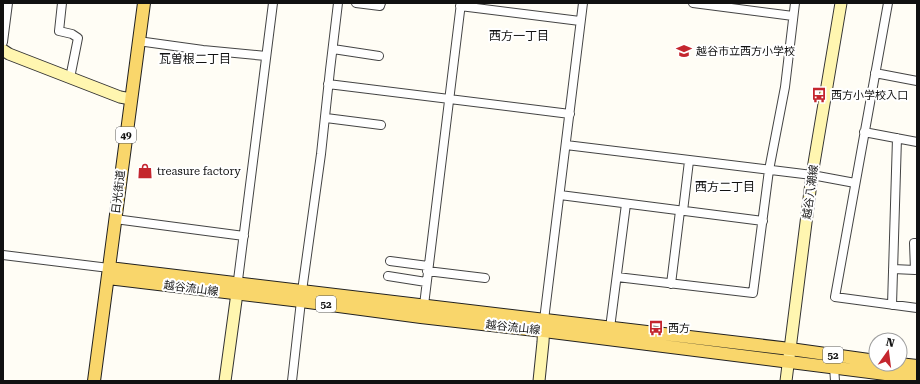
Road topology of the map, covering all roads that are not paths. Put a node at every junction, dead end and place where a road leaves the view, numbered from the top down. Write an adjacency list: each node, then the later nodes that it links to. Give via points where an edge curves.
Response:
1 (8, 3): 18 (street)
2 (62, 3): 24 (street, via 58,31 78,38)
3 (144, 3): 17 (main road, 日光街道 / 49)
4 (273, 3): 21 (street)
5 (338, 3): 19 (street)
6 (356, 3): 7 (street, via 380,6)
7 (381, 3)
8 (583, 3): 16 (street)
9 (693, 3): 14 (street)
10 (795, 3): 15 (street)
11 (841, 3): 38 (main road, 越谷八潮線)
12 (888, 3): 23 (street)
13 (461, 5): 16 (street); 28 (street)
14 (751, 7): 15 (street)
15 (793, 16): 37 (street, via 785,87)
16 (580, 21): 29 (street)
17 (138, 41): 21 (street); 27 (main road, 日光街道 / 49)
18 (3, 42)
19 (333, 49): 22 (street); 26 (street)
20 (3, 50): 24 (main road)
21 (266, 56): 45 (street)
22 (379, 56)
23 (875, 73): 25 (street); 32 (street)
24 (70, 78): 27 (main road)
25 (917, 81)
26 (328, 84): 28 (street); 30 (street)
27 (131, 99): 43 (main road, 日光街道 / 49)
28 (449, 99): 29 (street); 49 (street)
29 (570, 114): 35 (street)
30 (326, 118): 31 (street); 58 (street)
31 (381, 125)
32 (864, 132): 33 (street); 39 (street)
33 (897, 138): 34 (street); 50 (street)
34 (917, 142)
35 (566, 145): 36 (street); 40 (street)
36 (689, 161): 37 (street); 42 (street)
37 (769, 170): 38 (street); 44 (street)
38 (812, 175): 39 (street); 64 (main road, 越谷八潮線)
39 (855, 183): 60 (street, via 835,297)
40 (560, 195): 41 (street); 62 (street)
41 (626, 204): 42 (street); 53 (street)
42 (682, 211): 44 (street); 56 (street)
43 (115, 219): 45 (street); 51 (main road, 日光街道 / 49)
44 (763, 221): 56 (street, via 753,294)
45 (244, 236): 57 (street)
46 (917, 243): 50 (street, via 914,243 915,270)
47 (3, 255): 51 (street)
48 (390, 261): 49 (street)
49 (428, 268): 54 (street); 55 (street)
50 (893, 269): 60 (street)
51 (109, 273): 57 (main road, 越谷流山線 / 52); 69 (main road, 日光街道 / 49)
52 (388, 276): 55 (street)
53 (617, 277): 56 (street); 63 (street)
54 (485, 278)
55 (426, 282): 59 (street)
56 (671, 284)
57 (237, 288): 58 (main road, 越谷流山線 / 52); 70 (main road)
58 (302, 296): 59 (main road, 越谷流山線 / 52); 62 (main road, 越谷流山線 / 52, via 421,317); 71 (street)
59 (424, 305): 62 (main road, 越谷流山線 / 52)
60 (892, 305): 61 (street)
61 (917, 308)
62 (544, 325): 63 (main road, 越谷流山線 / 52); 66 (main road, 越谷流山線 / 52); 72 (main road)
63 (610, 328): 64 (main road, 越谷流山線 / 52)
64 (790, 349): 65 (main road, 越谷流山線 / 52); 66 (main road, 越谷八潮線)
65 (868, 360)
66 (788, 362): 67 (main road, 越谷流山線 / 52); 73 (main road, 越谷八潮線)
67 (834, 367): 68 (main road, 越谷流山線 / 52); 74 (street)
68 (917, 378)
69 (94, 381)
70 (225, 381)
71 (292, 381)
72 (539, 381)
73 (786, 381)
74 (835, 381)

